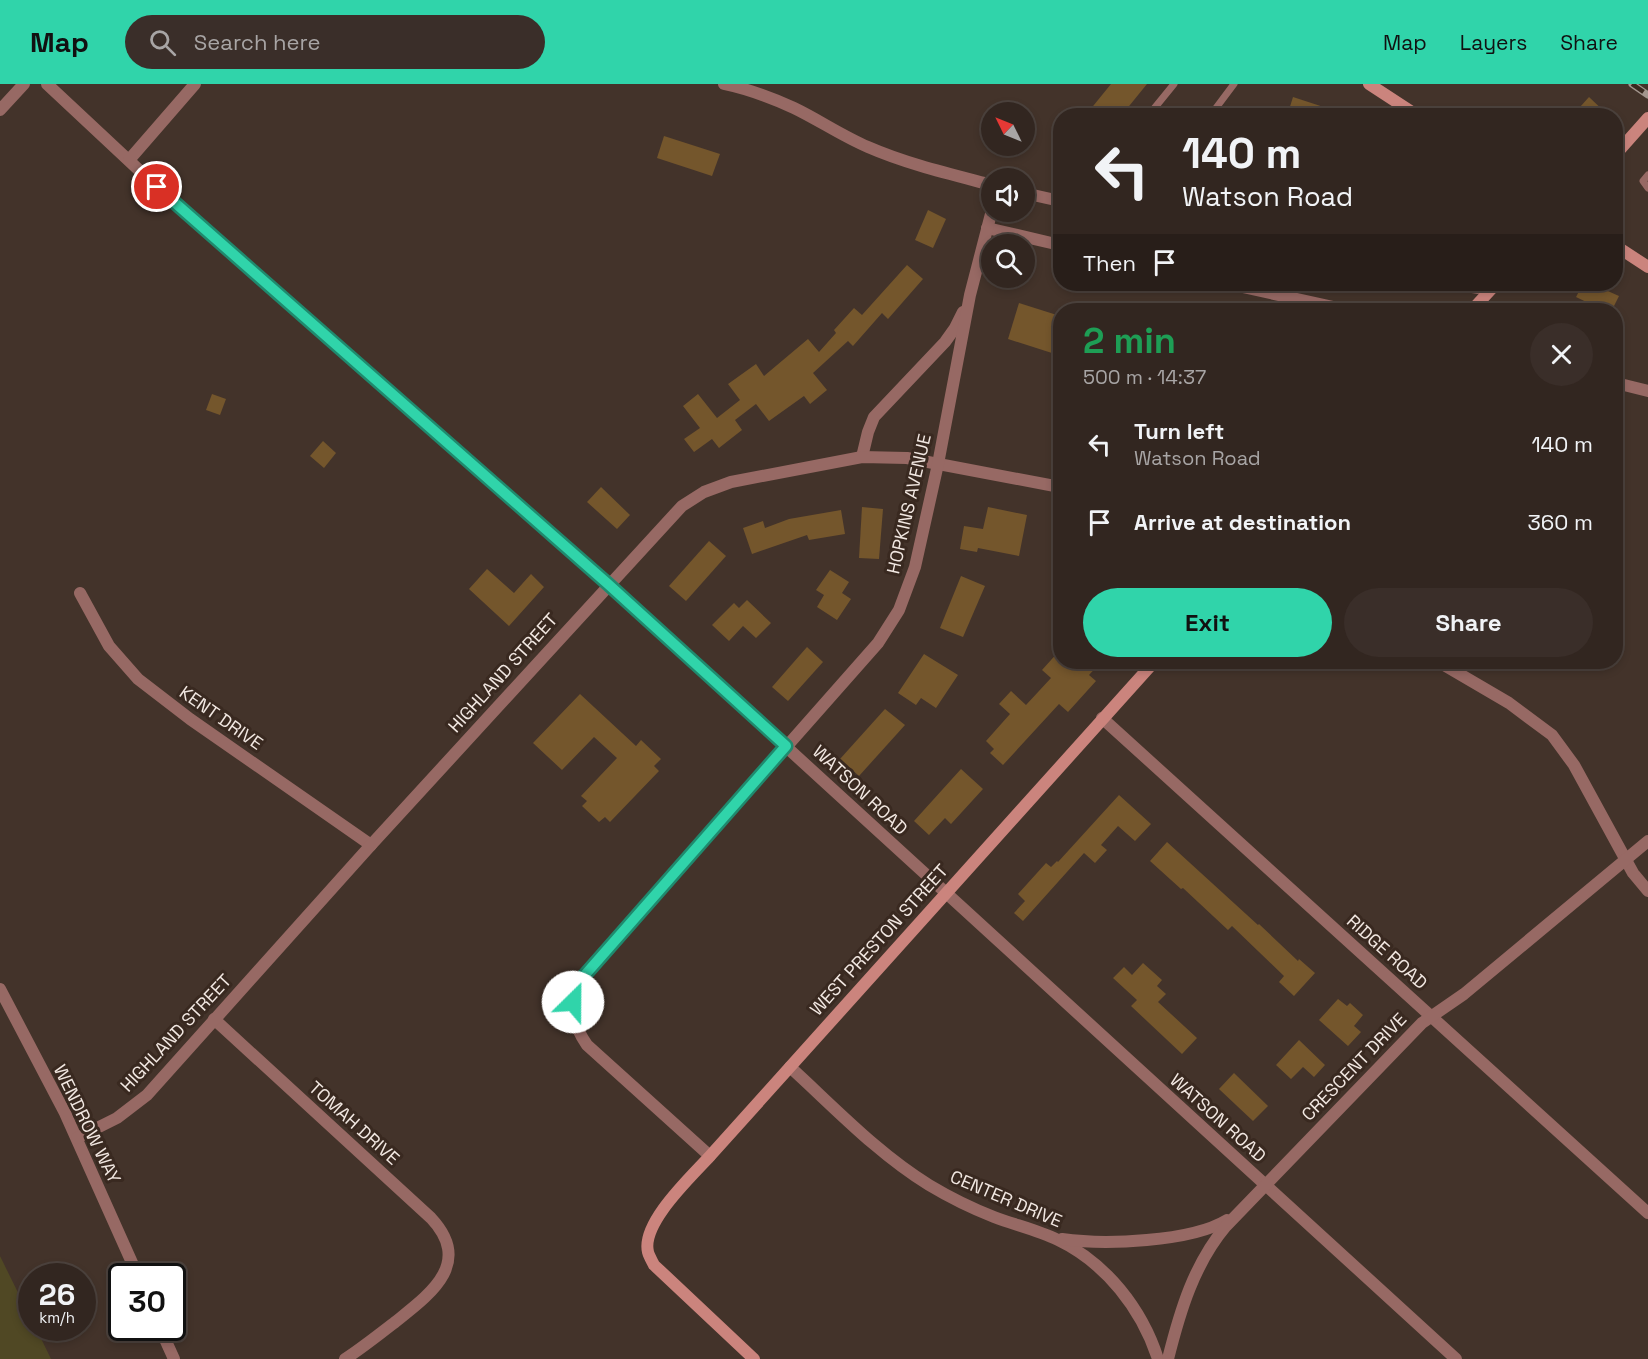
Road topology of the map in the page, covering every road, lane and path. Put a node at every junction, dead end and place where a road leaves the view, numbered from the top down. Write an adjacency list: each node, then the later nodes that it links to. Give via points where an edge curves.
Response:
1 (24, 84): 11 (street)
2 (48, 84): 14 (street, WATSON ROAD)
3 (195, 84): 14 (street)
4 (724, 84): 16 (street, via 794,108 887,155)
5 (1174, 84): 8 (lane)
6 (1234, 84): 9 (lane)
7 (1369, 84): 10 (street)
8 (1154, 108)
9 (1216, 108)
10 (1406, 108)
11 (0, 110)
12 (1648, 118): 13 (street)
13 (1623, 146)
14 (129, 160): 35 (street, WATSON ROAD)
15 (1648, 175): 17 (lane, via 1643,181)
16 (981, 182)
17 (1648, 188)
18 (1035, 195): 19 (street)
19 (1053, 199)
20 (989, 222): 21 (street, HOPKINS AVENUE)
21 (987, 228): 22 (street); 27 (street, HOPKINS AVENUE)
22 (1053, 243)
23 (1623, 251): 24 (street)
24 (1648, 267)
25 (1261, 291): 28 (street)
26 (1489, 291): 29 (street)
27 (970, 295): 32 (street, HOPKINS AVENUE, via 951,334 874,417); 33 (street, HOPKINS AVENUE)
28 (1315, 303)
29 (1478, 303)
30 (1623, 385): 31 (street)
31 (1648, 391)
32 (862, 457): 33 (street, HIGHLAND STREET); 35 (street, HIGHLAND STREET, via 731,482 704,492 682,506)
33 (938, 464): 34 (street, HIGHLAND STREET); 40 (street, HOPKINS AVENUE, via 915,567 899,610 878,643)
34 (1053, 486)
35 (608, 584): 40 (street, WATSON ROAD); 42 (street, HIGHLAND STREET)
36 (80, 593): 42 (street, KENT DRIVE, via 108,646 145,684)
37 (1148, 669): 39 (street, WEST PRESTON STREET)
38 (1450, 669): 43 (street, via 1509,703 1552,735 1574,765)
39 (1102, 718): 45 (street, WEST PRESTON STREET); 47 (street, RIDGE ROAD)
40 (786, 746): 45 (street, WATSON ROAD); 51 (street, HOPKINS AVENUE, via 584,976 573,1002 574,1021 587,1045)
41 (1648, 841): 43 (street, CRESCENT DRIVE)
42 (371, 845): 48 (street, HIGHLAND STREET)
43 (1625, 860): 44 (street); 47 (street, CRESCENT DRIVE, via 1464,994)
44 (1648, 891)
45 (945, 893): 49 (street, WEST PRESTON STREET); 52 (street, WATSON ROAD)
46 (0, 989): 50 (street, WENDROW WAY)
47 (1430, 1016): 52 (street, CRESCENT DRIVE); 53 (street, RIDGE ROAD)
48 (214, 1019): 50 (street, HIGHLAND STREET, via 139,1103); 59 (street, TOMAH DRIVE, via 431,1218 447,1242 443,1275 432,1292)
49 (790, 1067): 51 (street, WEST PRESTON STREET); 55 (street, CENTER DRIVE, via 874,1143 927,1184 965,1205)
50 (77, 1138): 56 (street, WENDROW WAY)
51 (710, 1156): 60 (street, WEST PRESTON STREET, via 655,1220 648,1251 658,1271)
52 (1265, 1186): 54 (street, CRESCENT DRIVE); 63 (street, WATSON ROAD)
53 (1648, 1213)
54 (1236, 1215): 55 (street, CRESCENT DRIVE, via 1202,1230 1176,1235 1124,1241); 62 (street, CRESCENT DRIVE, via 1192,1279)
55 (1056, 1238): 61 (street, CENTER DRIVE, via 1086,1257 1122,1292 1146,1330)
56 (132, 1263)
57 (166, 1341): 58 (street)
58 (174, 1359)
59 (345, 1359)
60 (754, 1359)
61 (1158, 1359)
62 (1168, 1359)
63 (1456, 1359)

